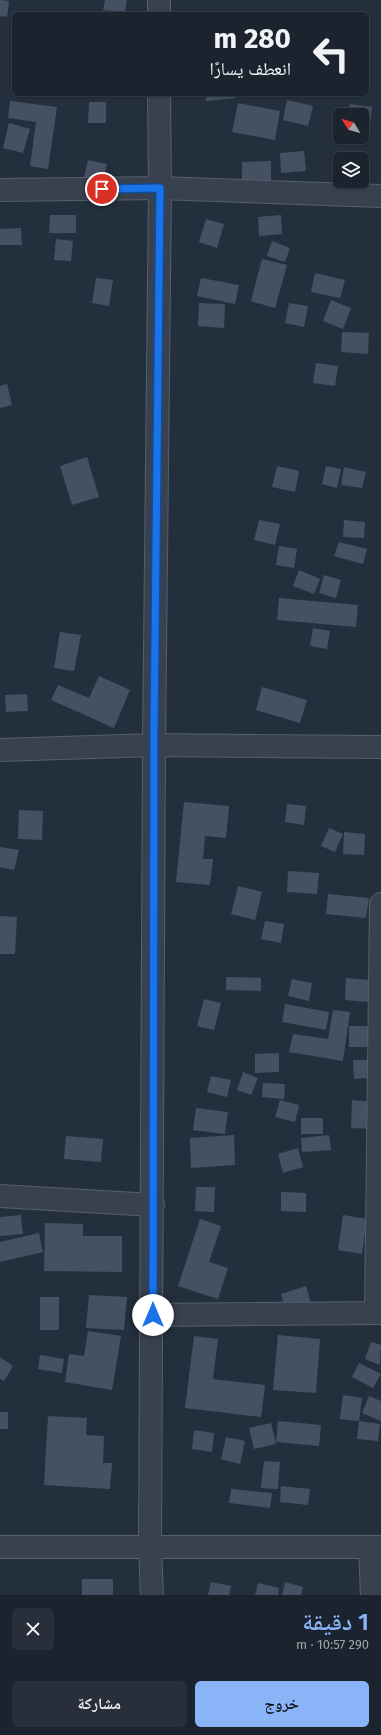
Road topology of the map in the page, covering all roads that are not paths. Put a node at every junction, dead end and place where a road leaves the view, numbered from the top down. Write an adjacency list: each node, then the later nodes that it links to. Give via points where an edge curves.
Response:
1 (159, 0): 2 (street)
2 (159, 12)
3 (159, 96): 4 (street)
4 (160, 188): 5 (street); 6 (street); 7 (street)
5 (0, 190)
6 (381, 196)
7 (154, 746): 8 (street); 9 (street); 12 (street)
8 (381, 747)
9 (0, 750)
10 (381, 904): 13 (street)
11 (0, 1196): 12 (street)
12 (153, 1205): 14 (street)
13 (379, 1313): 14 (street)
14 (153, 1315): 17 (street)
15 (0, 1547): 17 (street)
16 (376, 1547): 17 (street); 19 (street)
17 (150, 1548): 18 (street)
18 (152, 1595)
19 (372, 1595)

